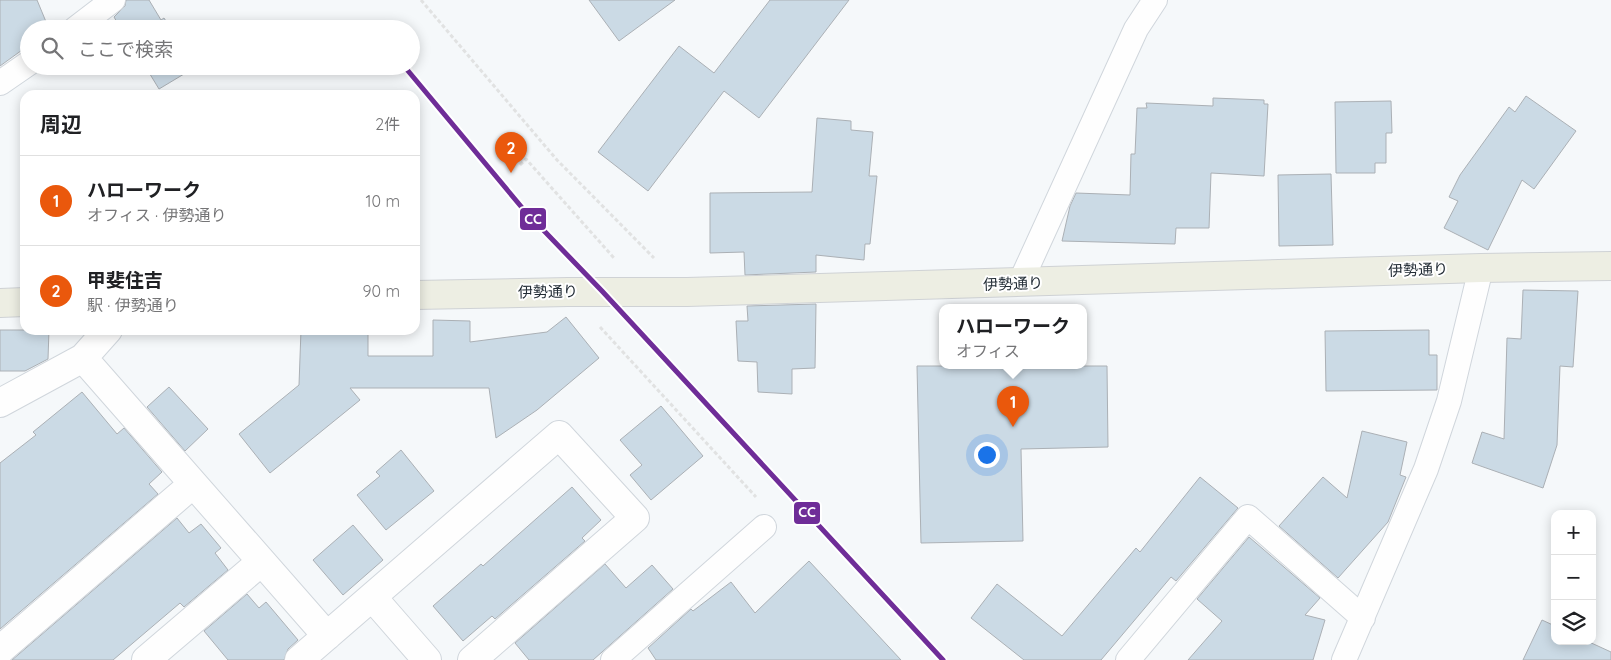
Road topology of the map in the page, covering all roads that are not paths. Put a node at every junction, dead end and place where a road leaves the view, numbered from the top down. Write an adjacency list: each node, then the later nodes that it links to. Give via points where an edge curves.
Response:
1 (112, 0): 3 (lane)
2 (1155, 0): 8 (lane, via 1136,29)
3 (86, 20)
4 (20, 69): 5 (lane)
5 (0, 83)
6 (1611, 266): 7 (main road, 伊勢通り)
7 (1481, 268): 8 (main road, 伊勢通り); 19 (lane, via 1449,401 1426,470)
8 (1020, 284): 9 (main road, 伊勢通り)
9 (420, 295)
10 (20, 302): 11 (main road)
11 (0, 303)
12 (104, 335): 13 (street)
13 (83, 358): 14 (street); 15 (street)
14 (0, 403)
15 (193, 484): 17 (street); 21 (street)
16 (764, 528): 26 (lane)
17 (261, 562): 20 (street); 22 (street)
18 (373, 598): 20 (street); 24 (street); 25 (street, via 559,435 635,518)
19 (1362, 618): 27 (lane, via 1248,517); 28 (lane)
20 (327, 636): 23 (street)
21 (0, 650)
22 (146, 660)
23 (299, 660)
24 (427, 660)
25 (472, 660)
26 (613, 660)
27 (1128, 660)
28 (1344, 660)

